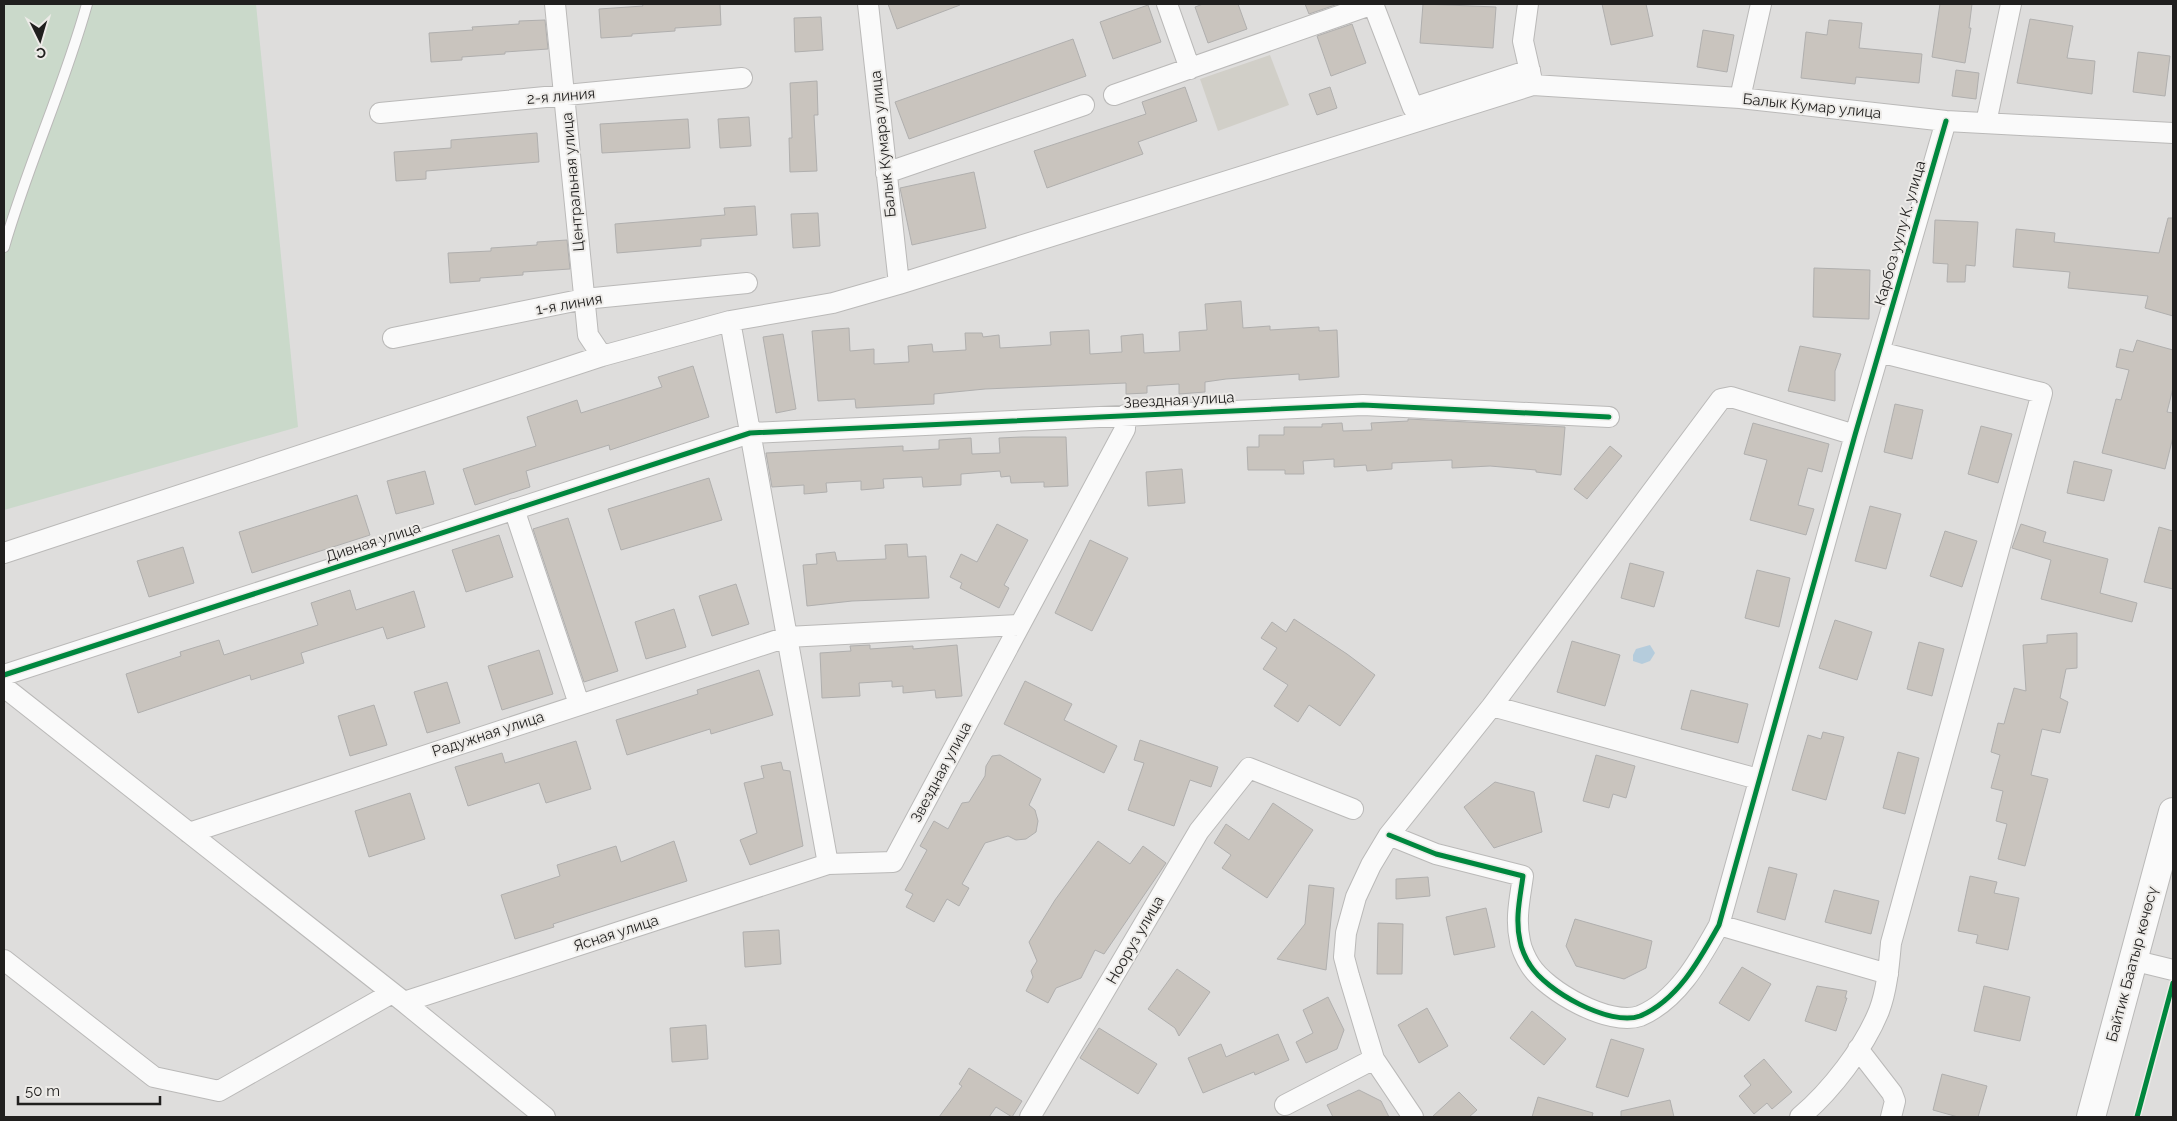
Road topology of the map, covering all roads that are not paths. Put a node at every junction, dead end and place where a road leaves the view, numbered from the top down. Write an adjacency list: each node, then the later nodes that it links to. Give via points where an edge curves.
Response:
1 (87, 4): 21 (lane, via 64,81 19,193)
2 (555, 4): 12 (street, Центральная улица)
3 (868, 4): 20 (street, Балык Кумара улица)
4 (1167, 4): 9 (street)
5 (1373, 4): 9 (street); 11 (street, via 1413,108)
6 (1528, 4): 11 (street, via 1523,41)
7 (1761, 4): 14 (street)
8 (2011, 4): 18 (street)
9 (1190, 69): 13 (street)
10 (742, 78): 12 (street, 2-я линия)
11 (1531, 78): 14 (street, Балык Кумар улица); 23 (street)
12 (565, 95): 16 (street, 2-я линия); 24 (street, Центральная улица)
13 (1114, 95)
14 (1740, 98): 17 (street, Балык Кумар улица)
15 (1084, 105): 20 (street)
16 (380, 113)
17 (1946, 121): 18 (street, Балык Кумар улица); 27 (street, Карбоз уулу К. улица)
18 (1986, 122): 19 (street, Балык Кумар улица)
19 (2173, 133)
20 (886, 173): 23 (street, Балык Кумара улица)
21 (4, 247)
22 (747, 283): 24 (street, 1-я линия)
23 (899, 284): 25 (street, via 833,303)
24 (584, 299): 26 (street, 1-я линия); 28 (street, Центральная улица, via 588,335)
25 (730, 321): 28 (street); 31 (street)
26 (393, 338)
27 (1879, 352): 32 (street, Карбоз уулу К. улица); 51 (street, via 2042,393 1893,934)
28 (602, 356): 34 (street)
29 (1124, 415): 30 (street, Звездная улица, via 1363,405); 31 (street, Звездная улица); 35 (street, Звездная улица, via 1126,429)
30 (1609, 417)
31 (750, 433): 33 (street, Дивная улица); 36 (street)
32 (1855, 435): 40 (street, via 1731,398 1721,399); 41 (street, Карбоз уулу К. улица)
33 (514, 509): 37 (street, Дивная улица); 39 (street)
34 (4, 553)
35 (1019, 625): 36 (street); 46 (street, Звездная улица, via 892,862)
36 (787, 637): 39 (street, Радужная улица); 46 (street)
37 (4, 674)
38 (4, 687): 44 (street)
39 (579, 704): 44 (street, Радужная улица)
40 (1492, 706): 41 (street); 45 (street)
41 (1758, 779): 47 (street, Карбоз уулу К. улица)
42 (1353, 809): 57 (street, Нооруз улица, via 1249,768 1199,831)
43 (2173, 812): 49 (main road, Байтик Баатыр көчөсү)
44 (189, 833): 52 (street)
45 (1389, 835): 47 (street, Карбоз уулу К. улица, via 1436,854 1523,876 1517,912 1520,942 1530,966 1551,987 1596,1013 1638,1016 1658,1007 1699,961); 54 (street, via 1356,897 1345,941 1348,976)
46 (828, 864): 52 (street, Ясная улица)
47 (1719, 925): 51 (street)
48 (4, 960): 52 (street, Ясная улица, via 154,1077 219,1091)
49 (2132, 960): 50 (street); 61 (main road, Байтик Баатыр көчөсү)
50 (2173, 970)
51 (1888, 974): 53 (street, via 1879,1010)
52 (398, 997): 56 (street)
53 (1858, 1049): 59 (street, via 1840,1075); 60 (street, via 1892,1093 1895,1101)
54 (1374, 1059): 55 (street); 58 (street)
55 (1285, 1105)
56 (543, 1117)
57 (1030, 1117)
58 (1413, 1117)
59 (1800, 1117)
60 (1891, 1117)
61 (2091, 1117)

